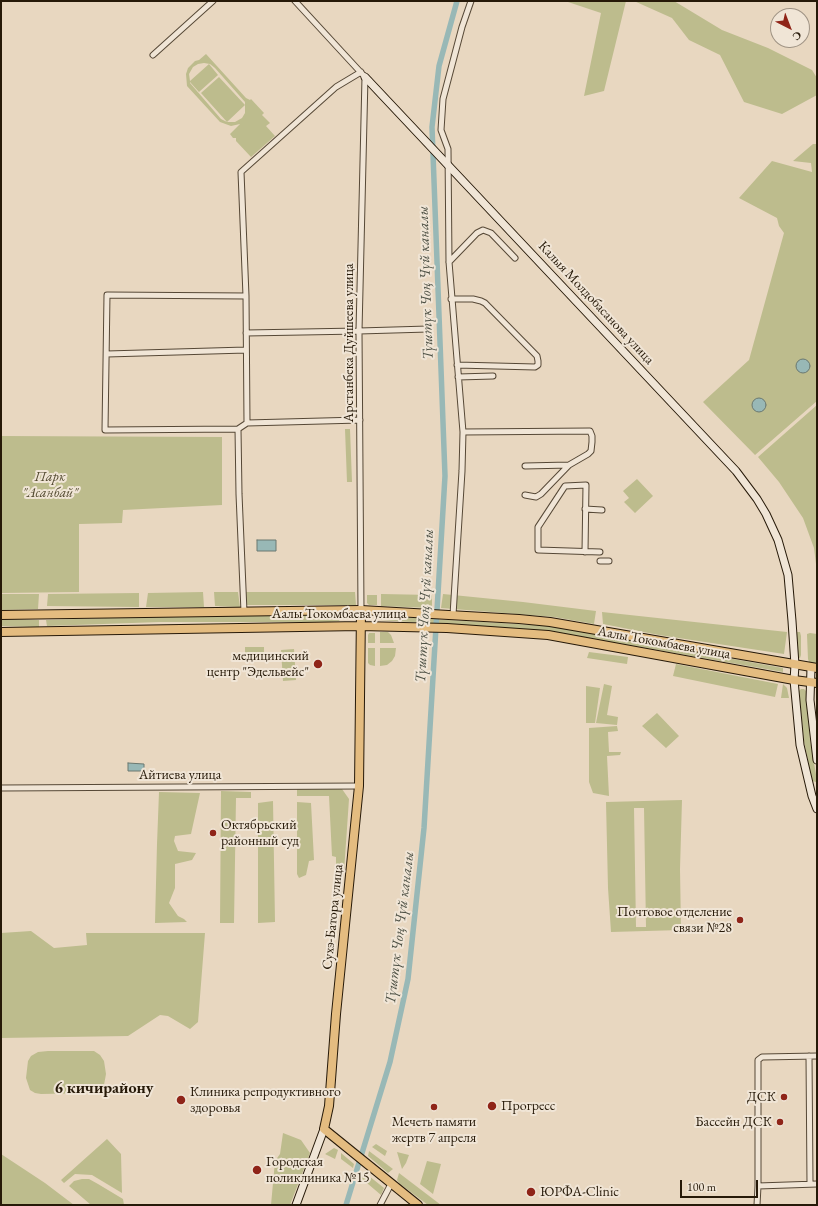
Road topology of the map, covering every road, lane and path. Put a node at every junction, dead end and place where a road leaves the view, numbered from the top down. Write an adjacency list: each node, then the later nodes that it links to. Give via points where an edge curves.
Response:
1 (214, 1): 4 (street)
2 (295, 1): 5 (street, Калыя Молдобасанова улица)
3 (471, 1): 6 (street, via 444,99 441,130 448,149)
4 (153, 55)
5 (363, 74): 6 (street, Калыя Молдобасанова улица); 9 (street, via 336,87 241,172); 12 (street, Арстанбека Дуйшеева улица)
6 (448, 165): 8 (street); 38 (street, Калыя Молдобасанова улица, via 736,471 757,499 772,527 784,559 791,598)
7 (515, 258): 8 (street, via 491,234 483,230)
8 (448, 262): 10 (street)
9 (246, 296): 13 (street); 15 (street, via 107,295)
10 (451, 299): 16 (street); 16 (street, via 472,299 485,303 537,356 538,361 535,367)
11 (428, 328): 12 (street)
12 (359, 331): 13 (street); 19 (street, Арстанбека Дуйшеева улица)
13 (246, 333): 14 (street)
14 (246, 350): 15 (street); 20 (street)
15 (107, 354): 21 (street, via 105,430)
16 (457, 365): 18 (street)
17 (493, 376): 18 (street)
18 (458, 377): 22 (street)
19 (360, 420): 20 (street); 32 (street, Арстанбека Дуйшеева улица)
20 (247, 423): 21 (street)
21 (238, 429): 33 (street)
22 (463, 432): 23 (street, via 590,431 590,451); 35 (street)
23 (569, 465): 24 (street); 25 (street, via 541,494)
24 (525, 466)
25 (525, 496)
26 (585, 509): 27 (street); 28 (street); 28 (street, via 586,485 565,486 538,527 538,550)
27 (602, 510)
28 (585, 552): 29 (street)
29 (600, 552)
30 (600, 561): 31 (street)
31 (609, 561)
32 (361, 610): 33 (main road, Аалы Токомбаева улица); 35 (main road, Аалы Токомбаева улица); 36 (main road, Сухэ-Батора улица)
33 (244, 612): 34 (main road, Аалы Токомбаева улица)
34 (1, 615)
35 (450, 615): 38 (main road, Аалы Токомбаева улица, via 550,622)
36 (360, 626): 37 (main road, Аалы Токомбаева улица); 40 (main road, Аалы Токомбаева улица, via 428,627 548,635); 43 (main road, Сухэ-Батора улица)
37 (1, 632)
38 (795, 665): 39 (main road, Аалы Токомбаева улица); 40 (street, Калыя Молдобасанова улица)
39 (814, 668): 41 (street)
40 (794, 680): 41 (main road, Аалы Токомбаева улица); 44 (street, Калыя Молдобасанова улица, via 800,745)
41 (813, 683): 42 (street, via 810,704)
42 (817, 760)
43 (358, 786): 45 (street, Айтиева улица); 49 (main road, Сухэ-Батора улица, via 329,1106)
44 (813, 786): 46 (street, Калыя Молдобасанова улица)
45 (1, 788)
46 (817, 809)
47 (809, 1056): 48 (street); 51 (street); 53 (street, via 762,1057 758,1060)
48 (817, 1056)
49 (324, 1130): 50 (main road); 54 (street, Сухэ-Батора улица)
50 (391, 1184): 55 (street); 56 (main road)
51 (810, 1184): 52 (street); 53 (street)
52 (817, 1184)
53 (758, 1186): 57 (street)
54 (296, 1205)
55 (380, 1205)
56 (418, 1205)
57 (757, 1205)

